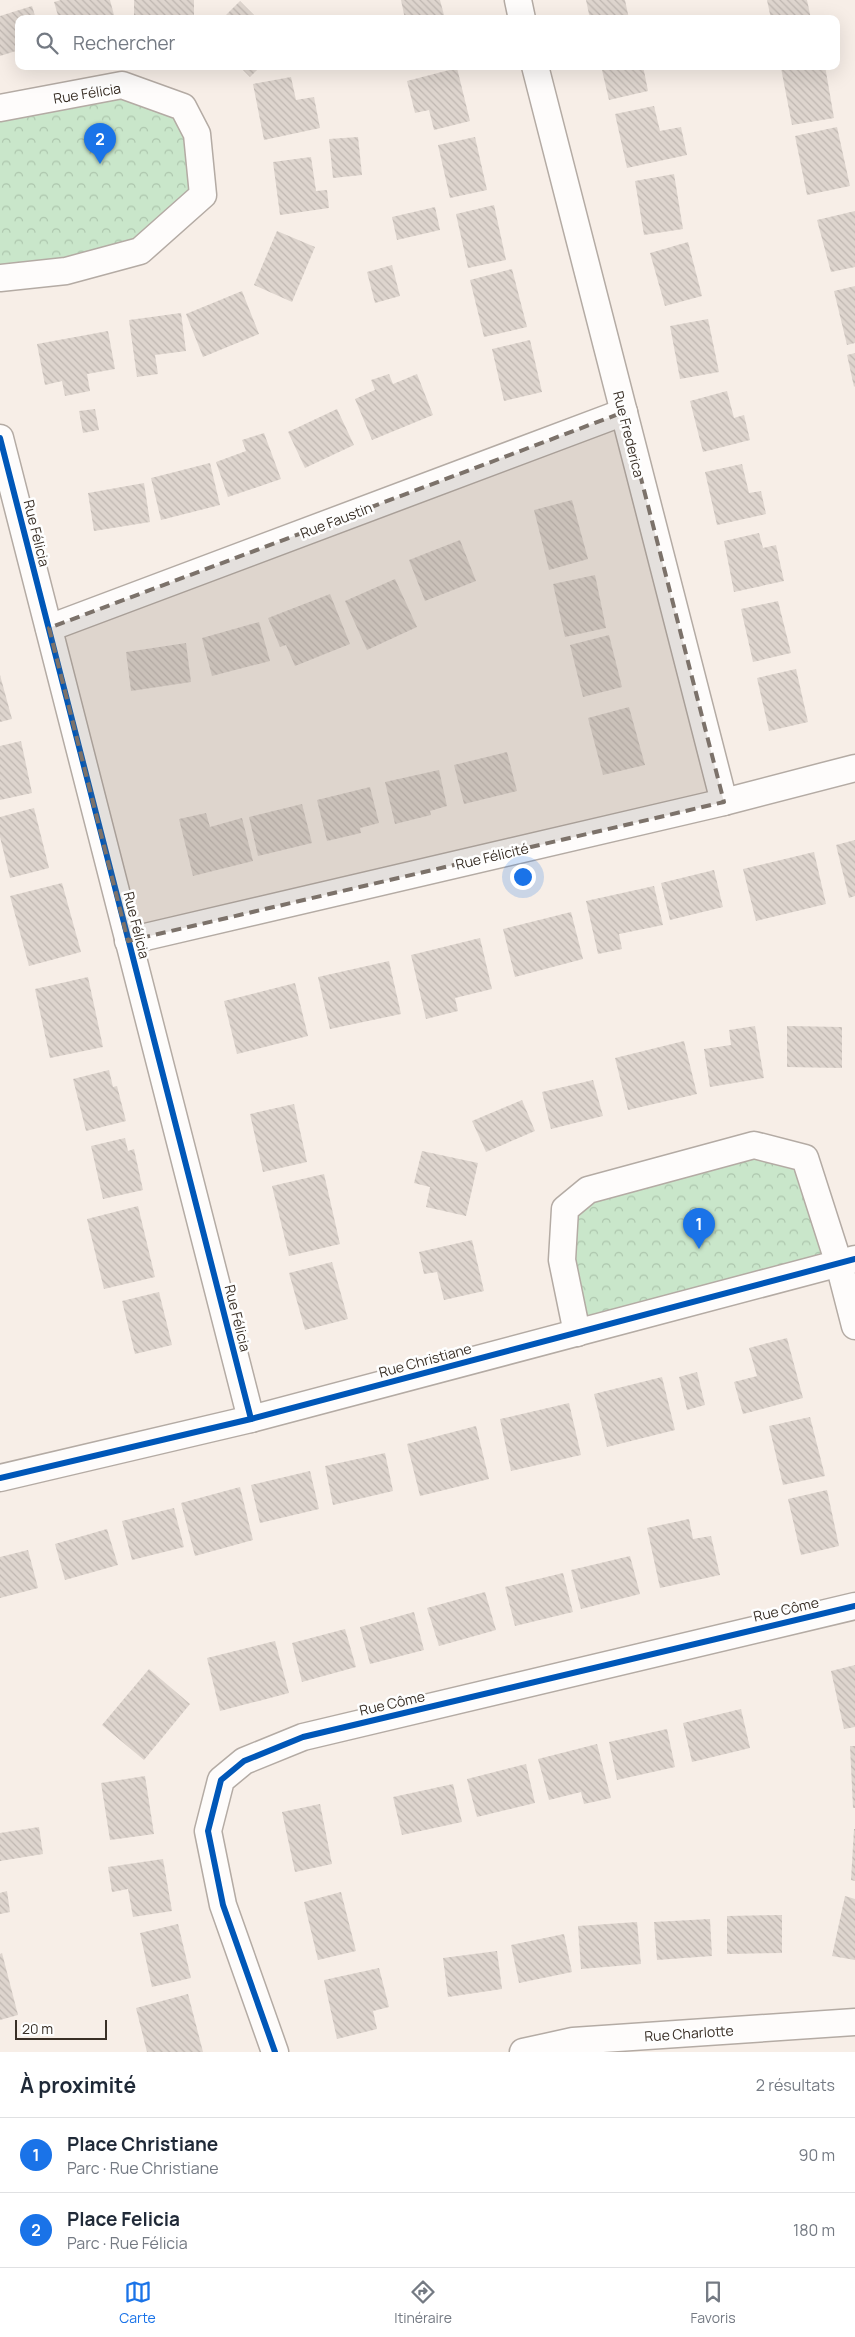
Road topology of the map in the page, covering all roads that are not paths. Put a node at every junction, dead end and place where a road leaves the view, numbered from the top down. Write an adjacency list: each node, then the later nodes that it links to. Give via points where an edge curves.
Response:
1 (518, 0): 2 (street)
2 (521, 15)
3 (536, 70): 6 (street, Rue Frederica)
4 (0, 108): 5 (street, Rue Félicia, via 122,85 183,107 197,134 203,195 140,251 66,271)
5 (0, 278)
6 (624, 412): 8 (street, Rue Faustin); 10 (street, Rue Frederica)
7 (0, 438): 8 (street, Rue Félicia)
8 (49, 628): 11 (street, Rue Félicia)
9 (855, 768): 10 (street, Rue Félicité)
10 (724, 802): 11 (street, Rue Félicité)
11 (128, 941): 15 (street, Rue Félicia)
12 (847, 1261): 13 (street); 14 (street, Rue Christiane); 14 (street, via 805,1158 754,1145 588,1190 566,1209 562,1260)
13 (855, 1326)
14 (577, 1333): 15 (street, Rue Christiane)
15 (251, 1419): 16 (street, Rue Christiane)
16 (0, 1478)
17 (855, 1606): 19 (street, Rue Côme, via 304,1736 244,1761 221,1780 208,1831 224,1905)
18 (855, 2022): 20 (street, Rue Charlotte, via 573,2041)
19 (275, 2052)
20 (523, 2052)

